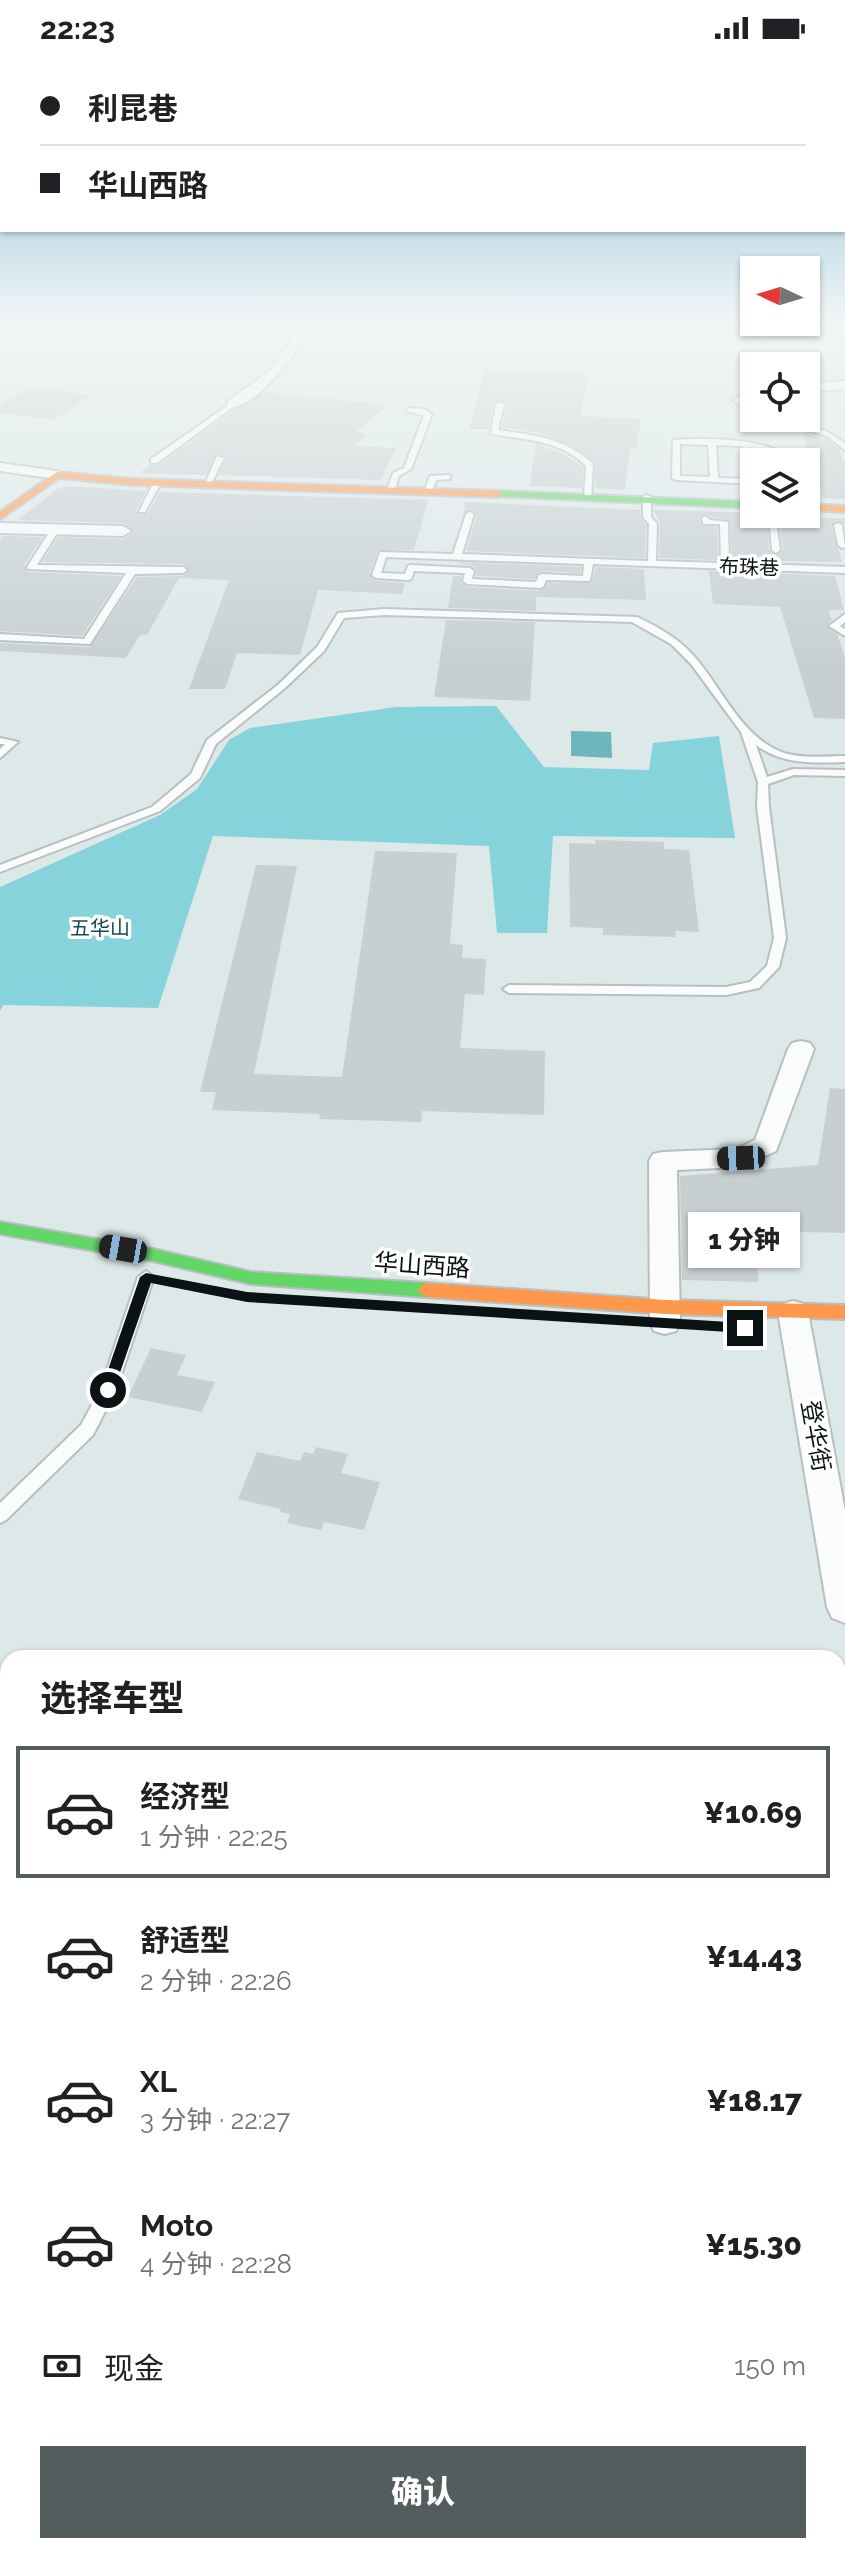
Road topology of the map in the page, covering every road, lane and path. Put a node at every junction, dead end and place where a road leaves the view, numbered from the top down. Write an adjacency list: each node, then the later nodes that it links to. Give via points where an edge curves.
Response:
1 (191, 435): 11 (lane)
2 (420, 435): 19 (lane, via 407,469 396,475)
3 (513, 435): 21 (lane, via 546,439 581,457 590,466)
4 (828, 435): 9 (lane)
5 (712, 443): 6 (lane); 15 (lane); 15 (lane, via 676,442 676,478)
6 (746, 444): 7 (lane); 8 (lane)
7 (747, 448)
8 (765, 448)
9 (845, 448)
10 (220, 458): 18 (lane)
11 (154, 461)
12 (0, 467): 13 (street)
13 (57, 475): 17 (street); 28 (street)
14 (447, 477): 20 (lane, via 433,478)
15 (714, 479): 16 (lane)
16 (740, 480)
17 (157, 483): 18 (street); 24 (lane)
18 (207, 484): 19 (street, via 291,491)
19 (391, 489): 20 (street)
20 (429, 490): 21 (street, via 475,497)
21 (588, 498): 22 (street)
22 (647, 499): 25 (street); 37 (lane, via 647,517 653,524)
23 (740, 506): 25 (street)
24 (142, 510)
25 (705, 510): 38 (lane, via 706,522 724,522)
26 (828, 510): 33 (lane)
27 (470, 514): 35 (lane)
28 (0, 516)
29 (0, 528): 31 (street)
30 (773, 528): 34 (lane)
31 (55, 530): 32 (street); 41 (lane, via 31,567)
32 (123, 531)
33 (842, 545)
34 (776, 550)
35 (457, 556): 36 (lane, 布珠巷); 36 (lane, 布珠巷, via 383,554 376,575 408,577 411,568 470,571 467,581 540,585 542,577 587,579)
36 (589, 561): 37 (lane, 布珠巷)
37 (652, 563): 38 (lane, 布珠巷)
38 (725, 566): 40 (lane, 布珠巷)
39 (183, 570): 41 (lane)
40 (845, 570)
41 (132, 571): 44 (lane, via 87,642)
42 (845, 617): 43 (lane, via 834,626)
43 (845, 633)
44 (0, 637)
45 (746, 731): 48 (lane, via 779,755); 50 (lane); 51 (lane, via 693,661 667,636 634,619 341,615 321,649 211,742 196,776 156,809)
46 (0, 741): 47 (lane, via 13,742)
47 (0, 755)
48 (845, 759)
49 (845, 773): 50 (lane, via 793,772)
50 (763, 782): 52 (lane, via 780,938 773,967 754,985 684,992)
51 (0, 869)
52 (509, 989)
53 (801, 1049): 58 (street, via 766,1145 741,1158 663,1161)
54 (0, 1228): 58 (street, 华山西路, via 251,1278)
55 (146, 1277): 60 (lane, via 108,1390 87,1430)
56 (295, 1300): 58 (street, 华山西路)
57 (845, 1312): 59 (street, 华山西路)
58 (665, 1315): 59 (street, 华山西路); 59 (street, 华山西路)
59 (791, 1326): 61 (street, 登华街)
60 (0, 1515)
61 (845, 1607)

